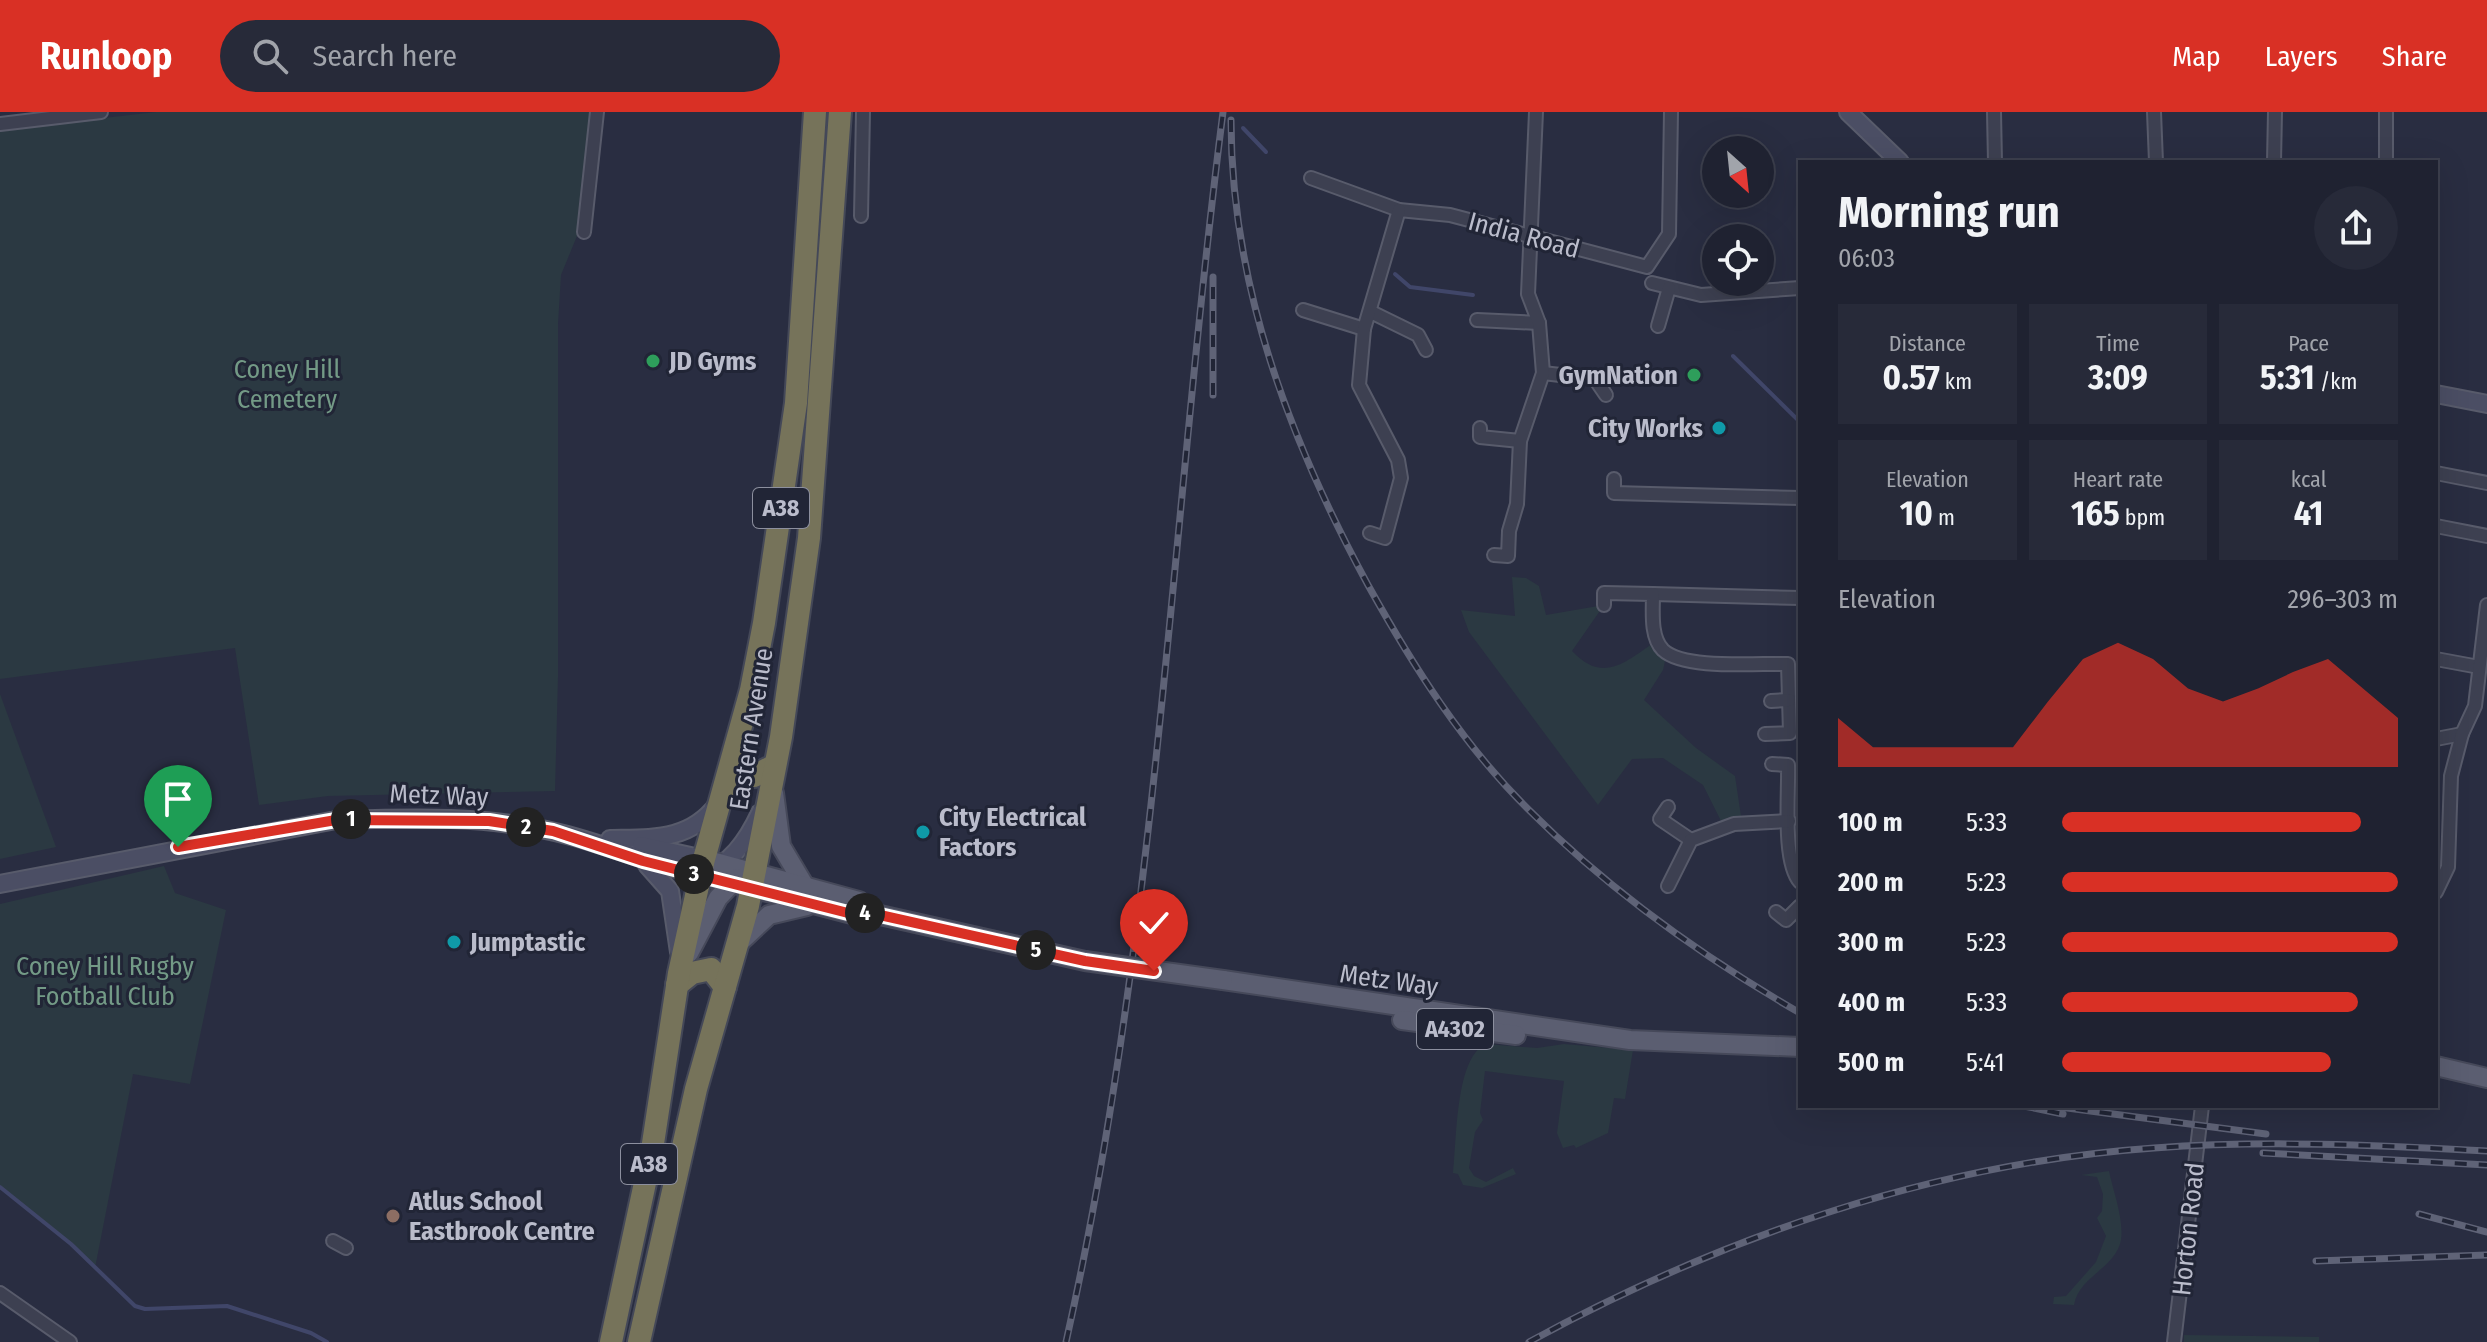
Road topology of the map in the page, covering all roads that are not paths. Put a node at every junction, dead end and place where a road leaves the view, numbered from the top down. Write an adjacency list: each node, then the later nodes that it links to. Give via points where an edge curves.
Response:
1 (101, 112): 13 (street)
2 (597, 112): 23 (street)
3 (815, 112): 61 (highway, Eastern Avenue / A38, via 796,403 764,623)
4 (840, 112): 62 (highway, Eastern Avenue / A38, via 809,538)
5 (863, 112): 22 (street)
6 (1536, 112): 24 (street)
7 (1671, 112): 24 (street, India Road, via 1669,234 1647,267)
8 (1848, 112): 15 (street)
9 (1994, 112): 16 (street)
10 (2154, 112): 17 (street)
11 (2275, 112): 18 (street)
12 (2386, 112): 19 (street)
13 (62, 115): 14 (street)
14 (0, 124)
15 (1898, 160)
16 (1995, 160)
17 (2156, 160)
18 (2274, 160)
19 (2386, 160)
20 (1311, 178): 21 (street, India Road)
21 (1399, 210): 24 (street, India Road, via 1450,215); 29 (street)
22 (861, 216)
23 (584, 232)
24 (1529, 236): 31 (street, via 1528,294)
25 (1652, 283): 26 (street)
26 (1669, 288): 27 (street, via 1724,296); 32 (street)
27 (1798, 288)
28 (1303, 310): 33 (street)
29 (1371, 312): 33 (street); 34 (street, via 1418,335)
30 (1477, 320): 31 (street)
31 (1539, 323): 35 (street)
32 (1658, 326)
33 (1364, 329): 46 (street, via 1359,385 1398,460 1401,478 1391,540)
34 (1426, 350)
35 (1543, 373): 37 (street, via 1595,379); 40 (street)
36 (2438, 394): 38 (street)
37 (1606, 395)
38 (2487, 404)
39 (1480, 428): 40 (street, via 1480,437)
40 (1520, 441): 48 (street, via 1508,556)
41 (2438, 473): 43 (street)
42 (1614, 479): 44 (street, via 1614,493)
43 (2487, 483)
44 (1798, 498)
45 (2438, 526): 47 (street)
46 (1370, 533)
47 (2487, 536)
48 (1494, 555)
49 (1653, 594): 50 (street); 51 (street, via 1604,593); 55 (street, via 1653,630 1662,649 1684,661 1788,664)
50 (1798, 598)
51 (1604, 605)
52 (2487, 605): 54 (street)
53 (2438, 659): 54 (street)
54 (2479, 667): 58 (street, via 2475,706)
55 (1789, 700): 56 (street); 57 (street, via 1790,733)
56 (1771, 701)
57 (1765, 734)
58 (2462, 734): 59 (street); 65 (street)
59 (2438, 739)
60 (1772, 764): 66 (street, via 1788,765)
61 (732, 766): 62 (highway, via 754,776); 63 (highway, Eastern Avenue / A38)
62 (774, 772): 71 (street, via 753,829); 73 (highway, Eastern Avenue / A38); 74 (main road, via 781,846)
63 (724, 794): 67 (street, via 709,816 687,832); 71 (highway, Eastern Avenue / A38)
64 (1668, 807): 68 (street, via 1660,819)
65 (2443, 814): 77 (street, via 2448,867)
66 (1789, 821): 68 (street, via 1734,824); 72 (street)
67 (610, 839): 69 (street, Metz Way); 71 (street, Metz Way)
68 (1691, 840): 76 (street)
69 (592, 841): 70 (street, Metz Way); 75 (street, Metz Way, via 489,821 336,820)
70 (643, 861): 71 (street, Metz Way); 83 (street, via 664,880 673,900)
71 (710, 866): 73 (main road, Metz Way / A4302); 73 (main road, Metz Way / A4302); 83 (highway, Eastern Avenue / A38)
72 (1798, 880)
73 (745, 881): 74 (main road, Metz Way / A4302); 78 (main road, Metz Way / A4302); 82 (highway, Eastern Avenue / A38); 83 (main road)
74 (803, 883): 81 (main road, Metz Way / A4302, via 859,901)
75 (0, 884)
76 (1668, 886)
77 (2438, 888)
78 (818, 905): 81 (main road, Metz Way / A4302); 82 (main road, via 769,915)
79 (1798, 908): 80 (street, via 1786,920)
80 (1776, 912)
81 (871, 913): 85 (main road, Metz Way / A4302, bridge, via 1085,961 1284,991 1630,1040)
82 (737, 946): 84 (highway, Eastern Avenue / A38)
83 (678, 979): 84 (highway, via 711,969); 93 (highway, Eastern Avenue / A38, via 652,1150)
84 (725, 987): 94 (highway, Eastern Avenue / A38, via 696,1089)
85 (1798, 1047)
86 (2438, 1066): 87 (main road)
87 (2487, 1078)
88 (2202, 1111): 95 (street, Horton Road)
89 (333, 1241): 90 (street)
90 (346, 1248)
91 (0, 1293): 92 (street)
92 (70, 1342)
93 (611, 1342)
94 (639, 1342)
95 (2174, 1342)

